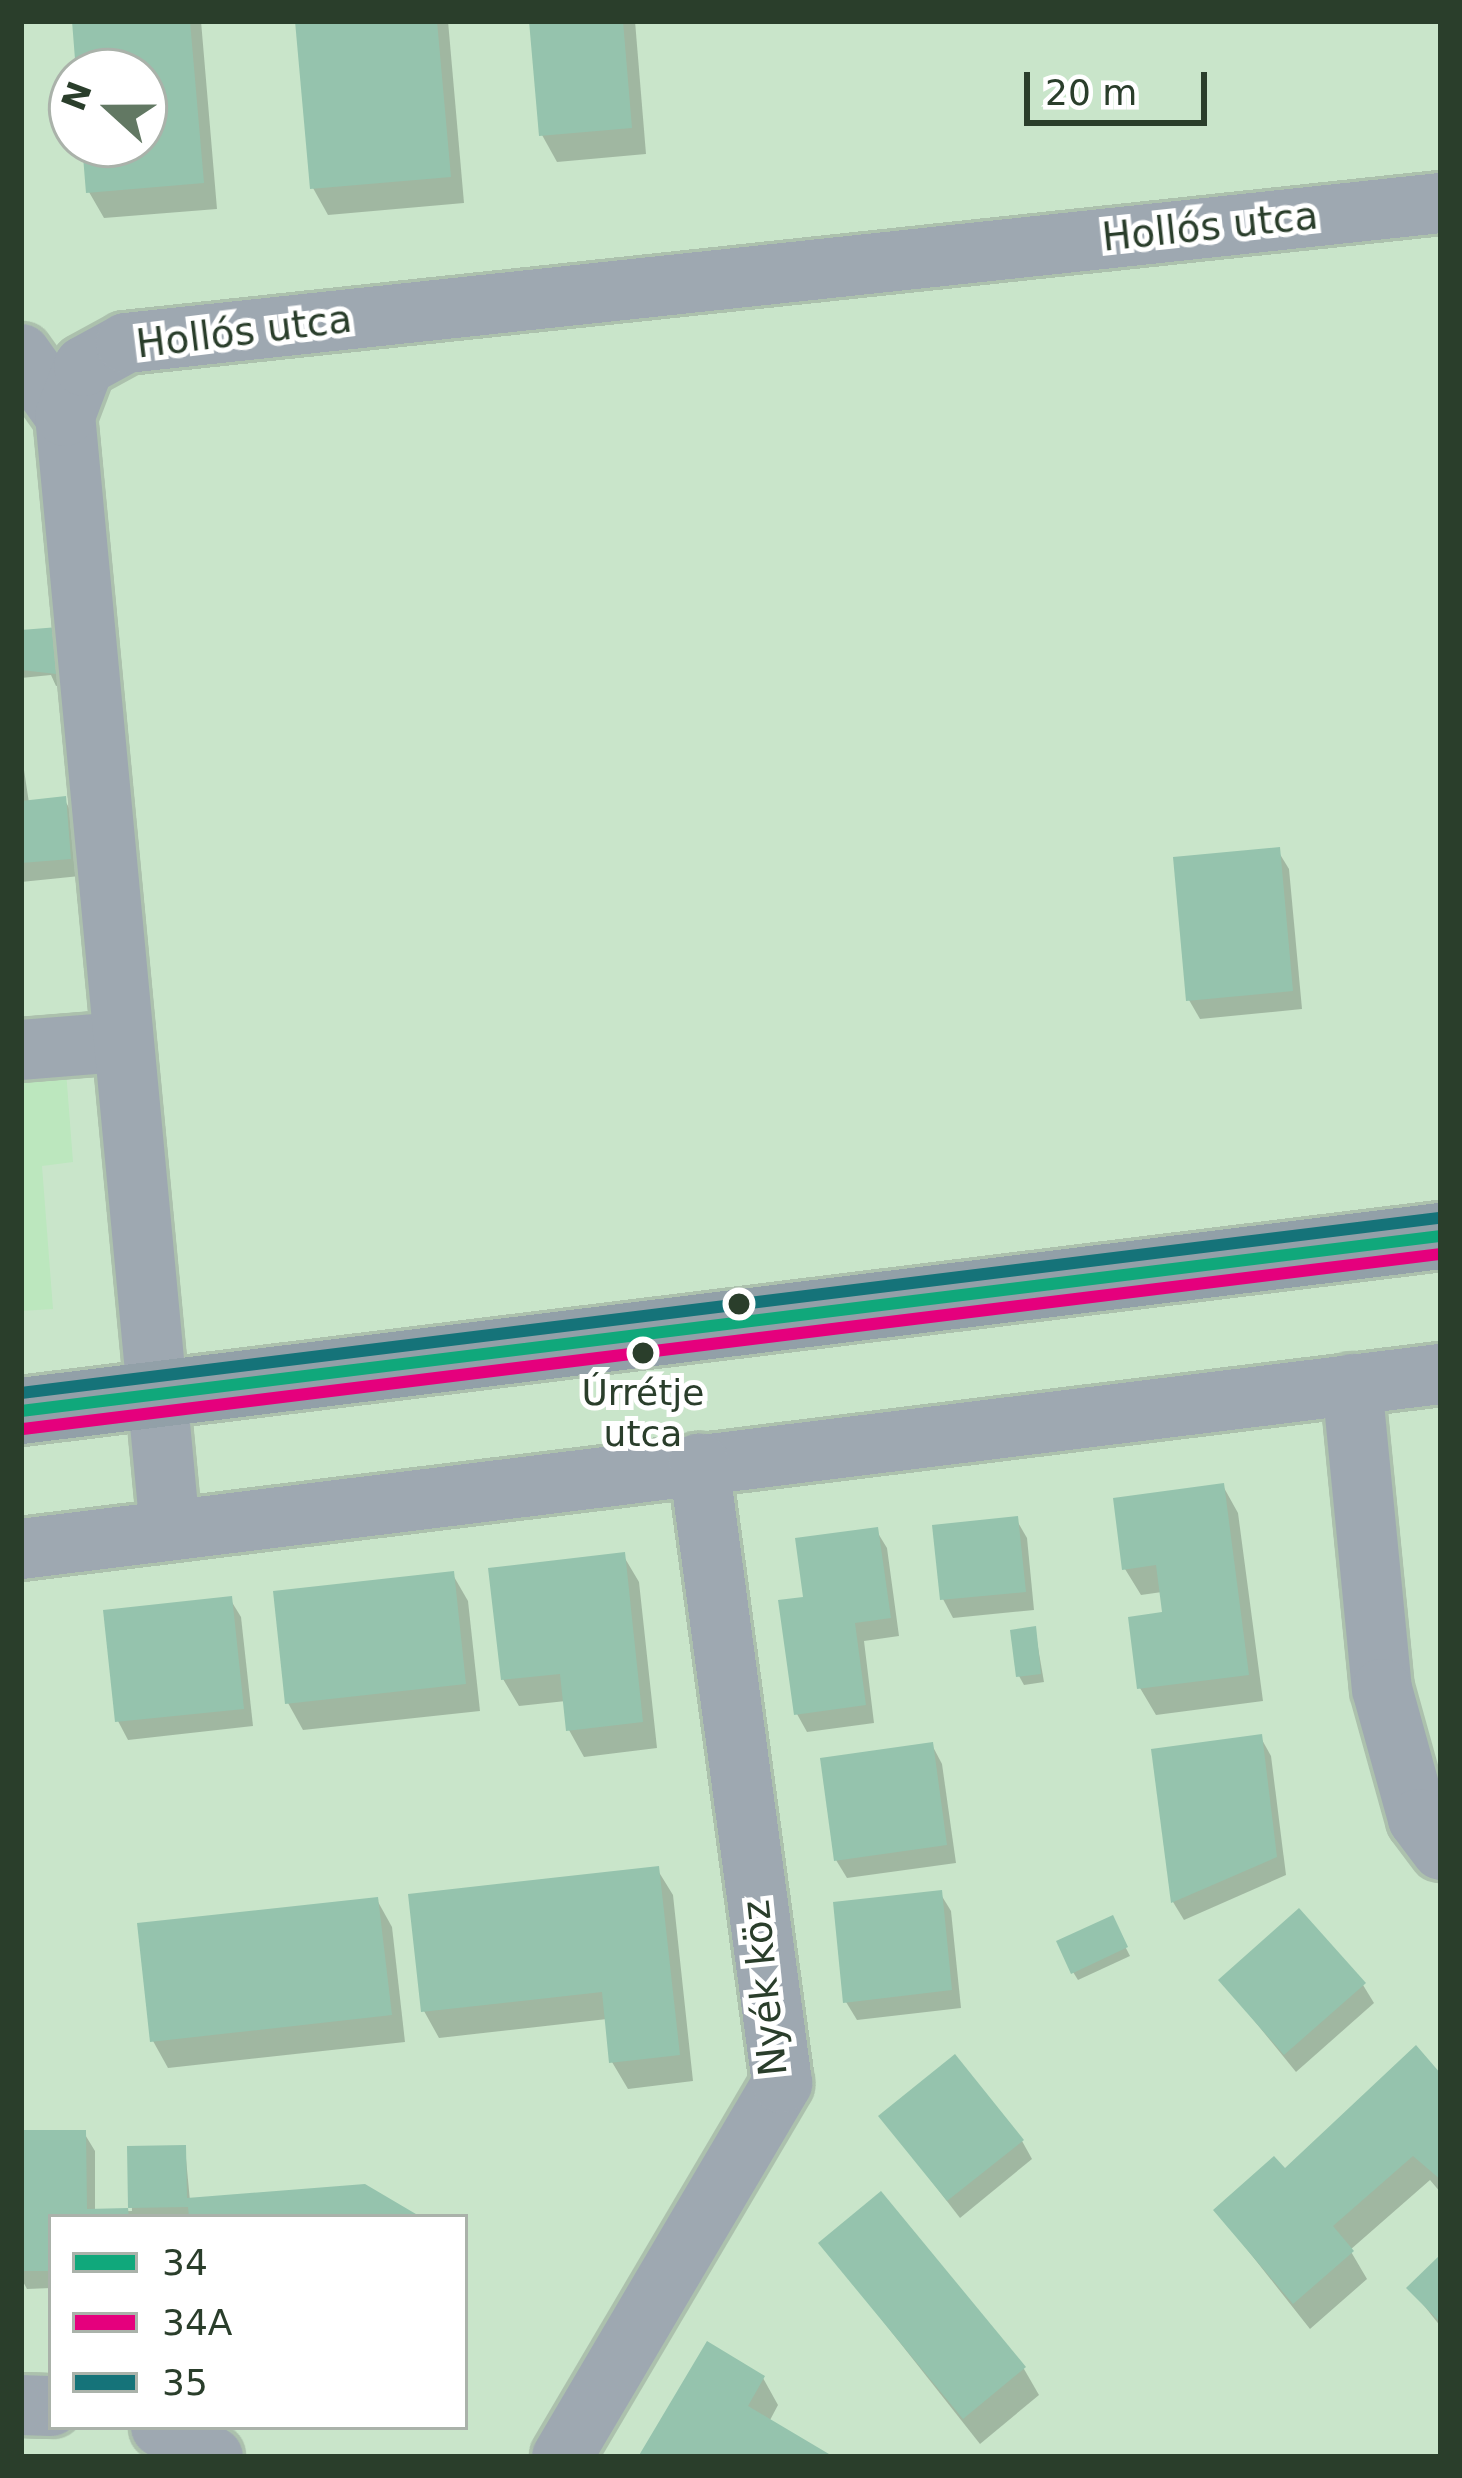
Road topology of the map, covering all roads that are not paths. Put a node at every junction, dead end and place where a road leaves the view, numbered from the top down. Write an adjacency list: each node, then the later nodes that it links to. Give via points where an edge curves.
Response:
1 (1441, 203): 3 (street, Hollós utca, via 126,343 84,366)
2 (21, 354): 3 (street)
3 (65, 416): 4 (street)
4 (121, 1042): 5 (street); 9 (street)
5 (21, 1050)
6 (1441, 1236): 9 (main road)
7 (1441, 1374): 8 (street)
8 (1352, 1384): 11 (street); 14 (street, via 1382,1688 1418,1819)
9 (156, 1396): 10 (main road); 12 (street)
10 (21, 1411)
11 (699, 1464): 12 (street); 17 (street, Nyék köz, via 782,2084)
12 (170, 1530): 13 (street)
13 (21, 1550)
14 (1441, 1850)
15 (166, 2430): 16 (street)
16 (213, 2457)
17 (562, 2457)

